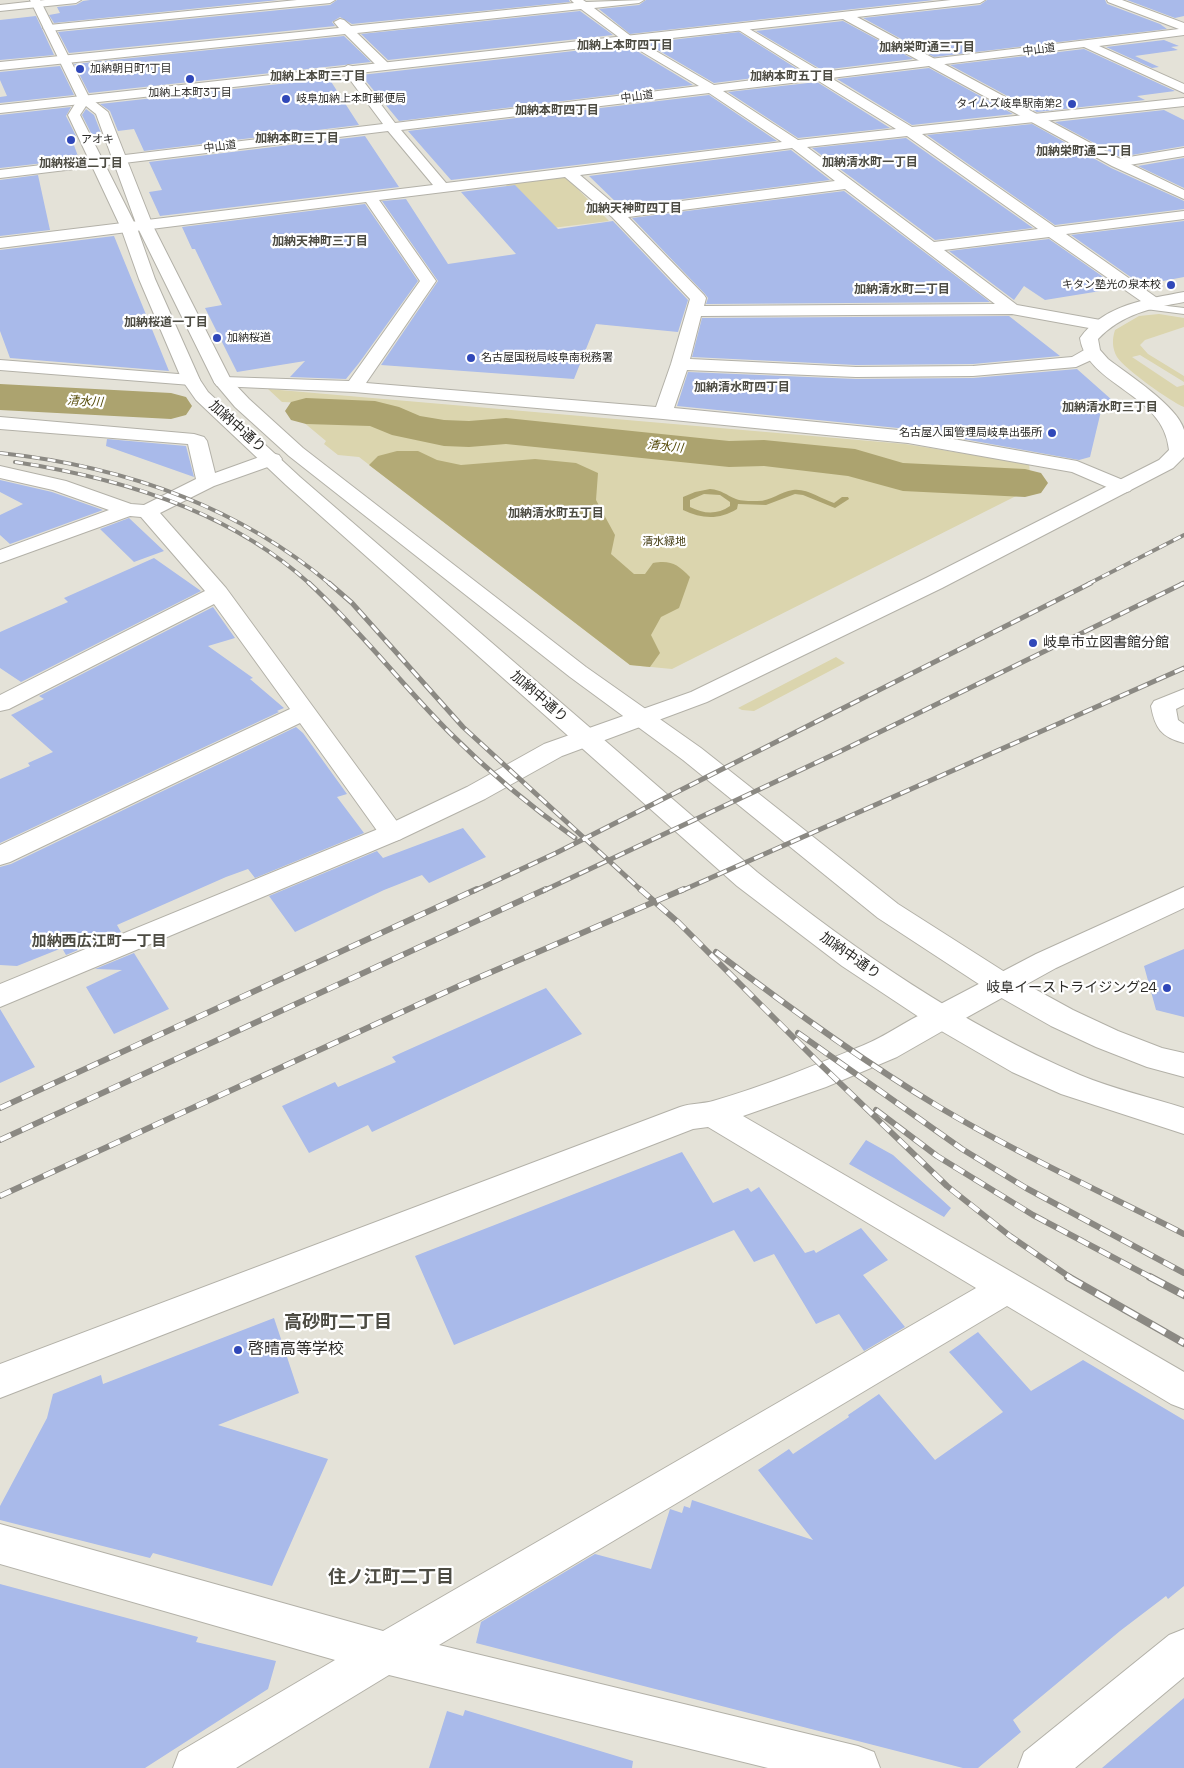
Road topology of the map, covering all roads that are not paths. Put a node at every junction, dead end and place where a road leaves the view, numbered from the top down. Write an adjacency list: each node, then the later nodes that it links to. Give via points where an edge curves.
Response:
1 (76, 0): 6 (main road)
2 (323, 0): 15 (main road); 16 (main road)
3 (639, 0): 7 (main road)
4 (980, 0): 12 (main road)
5 (1112, 0): 11 (main road)
6 (36, 2): 10 (main road); 15 (main road, 加納中通り)
7 (579, 2): 16 (main road); 18 (main road)
8 (822, 4): 12 (main road)
9 (1167, 7): 11 (main road)
10 (0, 8)
11 (1142, 11): 14 (main road)
12 (845, 15): 13 (main road); 21 (main road)
13 (741, 27): 18 (main road); 27 (main road)
14 (1184, 27)
15 (49, 28): 20 (main road, 加納中通り)
16 (348, 30): 20 (main road); 23 (main road)
17 (1184, 32): 19 (main road, 中山道)
18 (628, 39): 23 (main road); 28 (main road)
19 (1086, 44): 21 (main road, 中山道); 26 (main road)
20 (64, 60): 22 (main road); 30 (main road, 加納中通り)
21 (934, 63): 27 (main road, 中山道); 33 (main road)
22 (0, 66)
23 (383, 66): 25 (main road)
24 (1164, 68): 26 (main road)
25 (348, 69): 30 (main road); 34 (main road)
26 (1145, 71): 29 (main road)
27 (820, 76): 28 (main road, 中山道); 35 (main road)
28 (712, 89): 34 (main road, 中山道); 36 (main road)
29 (1184, 90)
30 (84, 99): 32 (main road); 38 (main road, 加納中通り, via 102,112); 39 (main road, 加納中通り, via 74,115)
31 (1184, 102): 33 (main road)
32 (0, 108)
33 (1037, 119): 35 (main road); 40 (main road)
34 (390, 126): 38 (main road, 中山道); 44 (main road)
35 (910, 132): 36 (main road); 51 (main road)
36 (795, 144): 41 (main road); 43 (main road)
37 (1184, 152): 40 (main road)
38 (120, 160): 39 (main road, 中山道); 50 (main road, 加納中通り)
39 (96, 163): 42 (main road, 中山道); 50 (main road, 加納中通り)
40 (1117, 163): 45 (main road); 47 (main road)
41 (567, 171): 44 (main road); 48 (main road)
42 (0, 174)
43 (847, 184): 48 (main road); 53 (main road)
44 (443, 188): 46 (main road)
45 (1184, 195)
46 (369, 196): 50 (main road); 65 (main road, via 428,281)
47 (1184, 206)
48 (617, 214): 57 (main road, via 698,298)
49 (1184, 215): 51 (main road)
50 (137, 227): 52 (main road); 63 (main road, 加納中通り, via 147,279); 64 (main road, 加納中通り)
51 (1050, 230): 53 (main road); 55 (main road)
52 (0, 243)
53 (930, 247): 56 (main road)
54 (1184, 296): 55 (main road)
55 (1148, 305): 58 (lane); 59 (main road, via 1118,313)
56 (1012, 309): 57 (main road); 59 (main road)
57 (693, 311): 61 (main road)
58 (1184, 311)
59 (1100, 325): 60 (main road, via 1089,338)
60 (1092, 353): 61 (main road, via 1076,362 973,371 856,372); 67 (main road)
61 (680, 364): 66 (main road)
62 (0, 365): 63 (main road)
63 (191, 380): 69 (main road, 加納中通り, via 202,396)
64 (223, 382): 65 (main road); 79 (main road, 加納中通り, via 296,452 578,672)
65 (354, 387): 66 (main road)
66 (664, 413): 72 (main road, via 908,437 1077,467)
67 (1180, 422): 72 (main road, via 1179,449 1166,464)
68 (0, 423): 71 (main road, via 197,441)
69 (272, 460): 71 (main road); 81 (main road, 加納中通り)
70 (0, 472): 73 (main road, via 59,485)
71 (207, 482): 73 (main road)
72 (1123, 486): 79 (main road, via 785,656 699,696)
73 (138, 511): 74 (main road); 75 (main road)
74 (0, 557)
75 (218, 593): 77 (main road); 78 (main road)
76 (1184, 696): 80 (main road, via 1163,706 1166,723)
77 (0, 704)
78 (304, 712): 82 (main road); 83 (main road)
79 (641, 717): 81 (main road); 85 (main road, 加納中通り, via 888,911)
80 (1184, 735)
81 (585, 737): 82 (main road, via 553,750 476,793); 87 (main road, 加納中通り, via 788,912)
82 (392, 833): 86 (main road)
83 (0, 856)
84 (1184, 898): 85 (main road, via 1080,944)
85 (1001, 984): 87 (main road); 88 (main road, 加納中通り, via 1107,1039 1158,1059)
86 (0, 996)
87 (942, 1018): 89 (main road, via 886,1050); 90 (main road, 加納中通り, via 1023,1063 1072,1084)
88 (1184, 1065)
89 (712, 1114): 91 (main road); 92 (main road, via 691,1116)
90 (1184, 1121)
91 (1007, 1288): 93 (main road); 96 (main road)
92 (0, 1381)
93 (1184, 1392)
94 (0, 1544): 96 (main road)
95 (1184, 1650): 99 (main road)
96 (386, 1653): 97 (main road); 98 (main road)
97 (195, 1768)
98 (858, 1768)
99 (1040, 1768)

